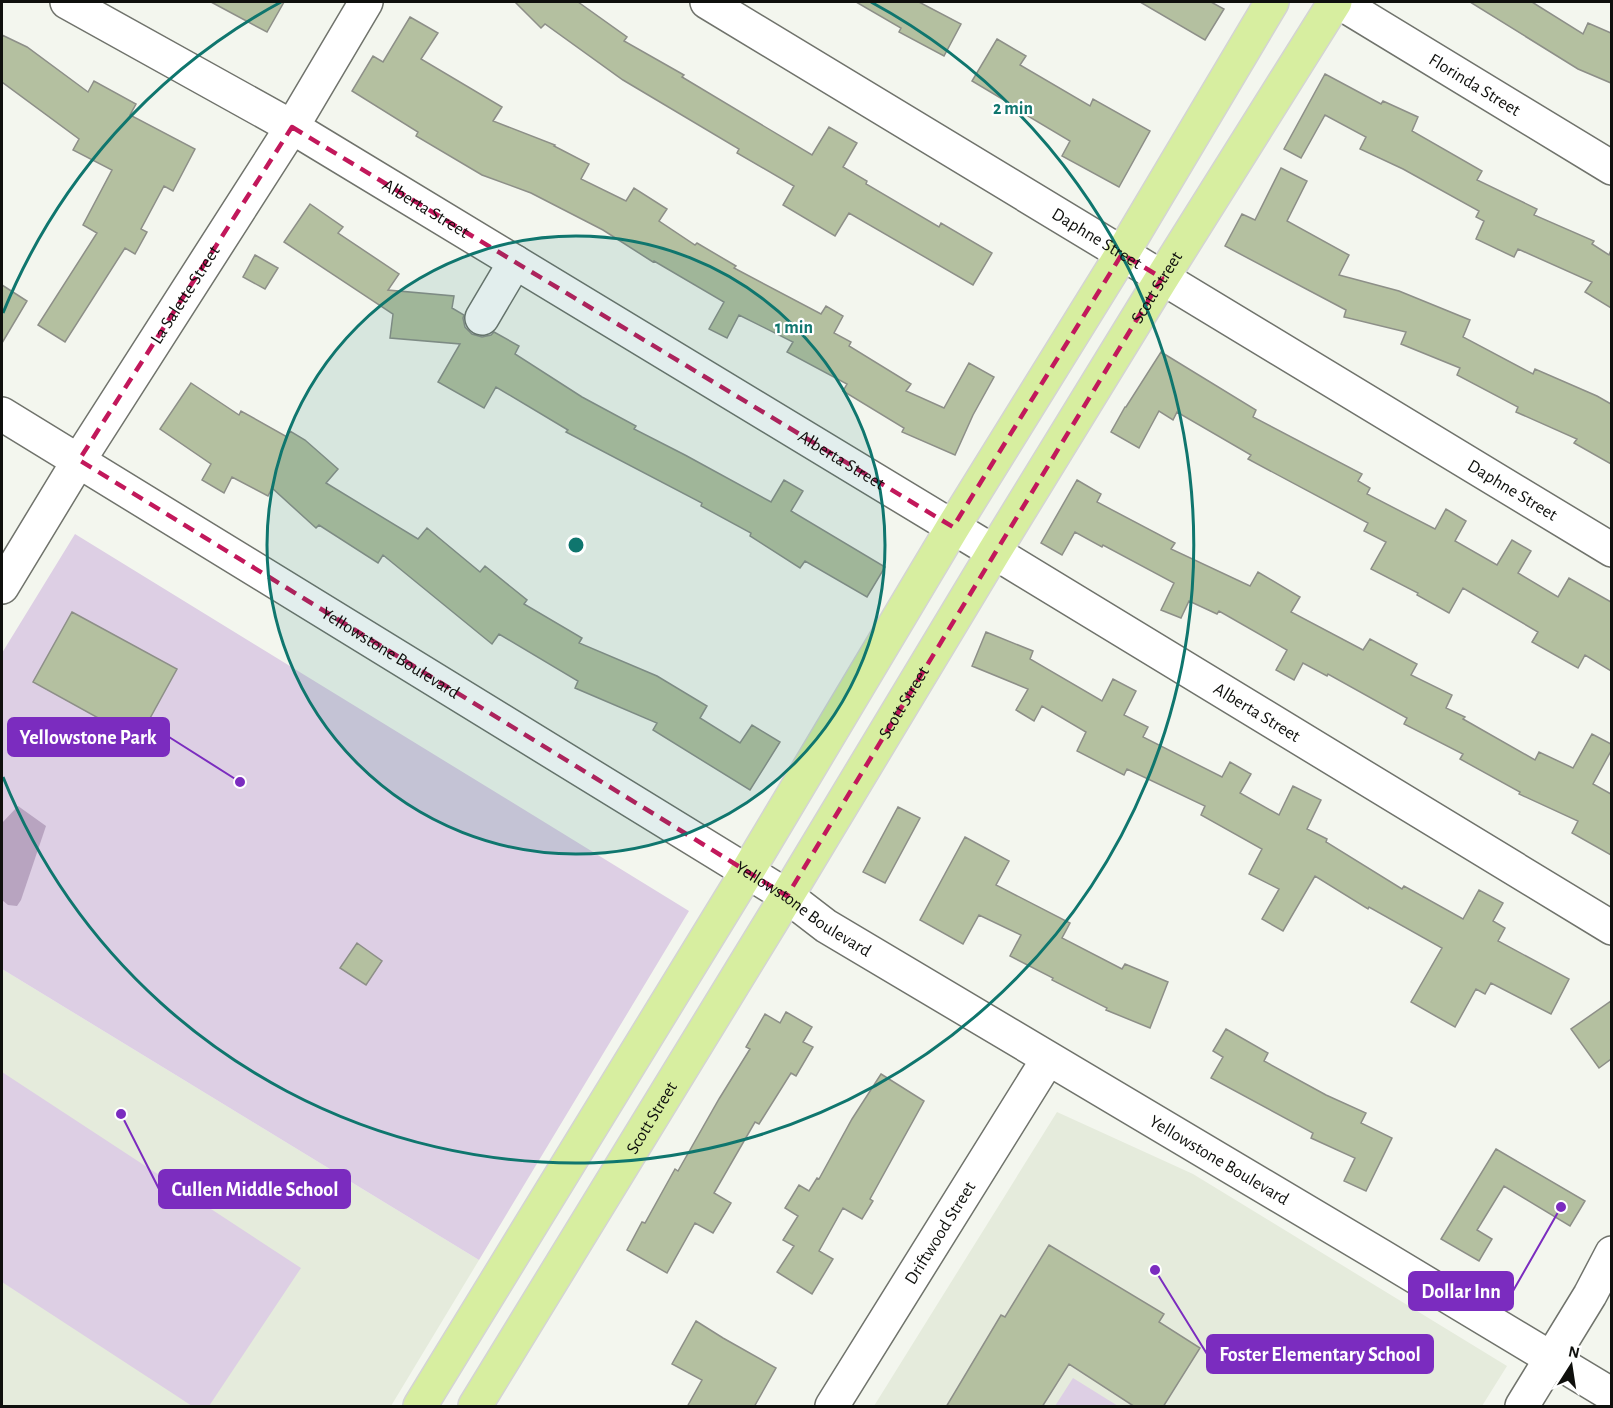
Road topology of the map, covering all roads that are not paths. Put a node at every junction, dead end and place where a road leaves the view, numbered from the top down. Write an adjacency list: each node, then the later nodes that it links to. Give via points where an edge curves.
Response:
1 (67, 2): 6 (street, Alberta Street)
2 (366, 2): 6 (street, La Salette Street)
3 (707, 2): 8 (street, Daphne Street)
4 (1272, 2): 8 (main road)
5 (1337, 2): 7 (street, Florinda Street); 10 (main road, Scott Street)
6 (292, 128): 9 (street, Alberta Street); 13 (street, La Salette Street)
7 (1611, 168)
8 (1122, 254): 10 (street, Daphne Street); 14 (main road)
9 (515, 262): 11 (street); 14 (street, Alberta Street)
10 (1162, 278): 15 (street, Daphne Street); 16 (main road, Scott Street)
11 (482, 318)
12 (2, 414): 13 (street, Yellowstone Boulevard)
13 (79, 460): 17 (street, La Salette Street); 18 (street, Yellowstone Boulevard)
14 (953, 527): 16 (street, Alberta Street); 18 (main road)
15 (1611, 550)
16 (994, 552): 19 (main road, Scott Street); 20 (street, Alberta Street)
17 (2, 587)
18 (747, 872): 19 (street, Yellowstone Boulevard); 22 (main road)
19 (787, 896): 21 (street, Yellowstone Boulevard, via 826,926); 23 (main road, Scott Street)
20 (1611, 928)
21 (1048, 1059): 25 (street, Yellowstone Boulevard); 29 (street, Driftwood Street)
22 (540, 1210): 23 (main road); 27 (main road)
23 (579, 1236): 28 (main road, Scott Street)
24 (1611, 1253): 25 (street)
25 (1551, 1358): 26 (street, Yellowstone Boulevard); 30 (street)
26 (1611, 1395)
27 (420, 1407)
28 (475, 1407)
29 (832, 1407)
30 (1522, 1407)

